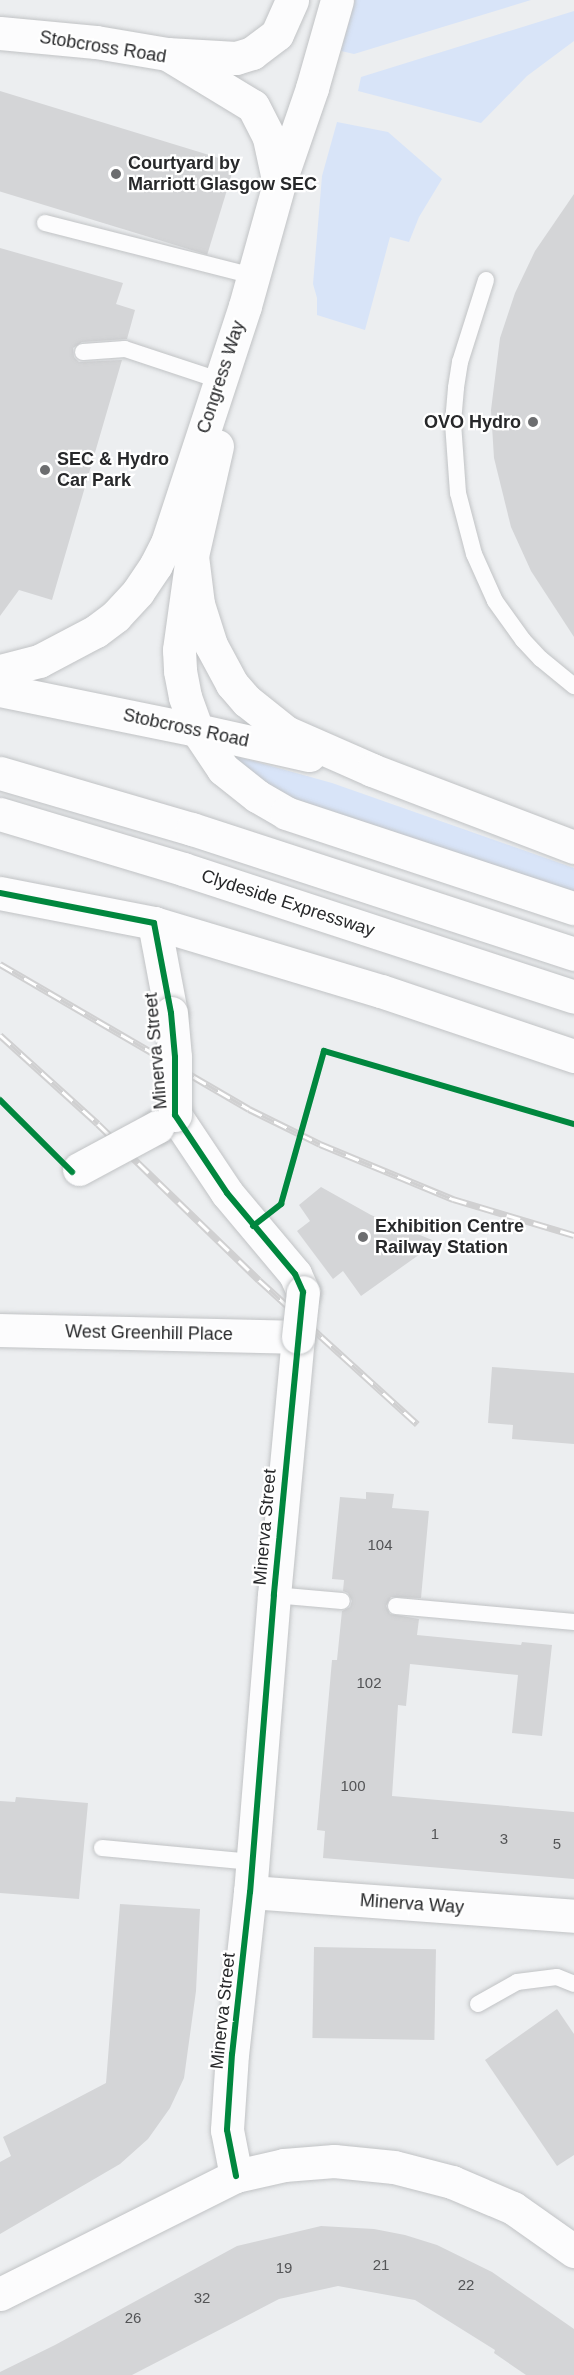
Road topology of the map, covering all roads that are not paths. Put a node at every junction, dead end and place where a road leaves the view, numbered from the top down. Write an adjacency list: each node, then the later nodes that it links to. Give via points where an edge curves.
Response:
1 (292, 0): 4 (street, via 278,34 252,53 236,58)
2 (337, 0): 5 (street, Congress Way)
3 (0, 33): 4 (street, Stobcross Road, via 96,42)
4 (167, 54): 5 (street, Stobcross Road, via 253,106 269,138)
5 (279, 184): 8 (street, Congress Way)
6 (45, 223): 8 (lane)
7 (486, 280): 13 (lane, via 460,362 456,388 453,423 458,493 474,554 495,601 523,640)
8 (249, 291): 10 (street, Congress Way); 11 (street, Stobcross Road)
9 (83, 352): 10 (lane, via 125,349)
10 (219, 380): 12 (street, Congress Way, via 167,543 138,592 103,626 67,648 39,661)
11 (192, 556): 15 (street, via 179,650 185,696); 16 (street, Stobcross Road, via 204,624 232,684 286,732)
12 (0, 671)
13 (574, 686)
14 (0, 690): 15 (street, Stobcross Road)
15 (197, 730): 16 (street, Stobcross Road); 21 (street, via 223,769 286,813)
16 (372, 770): 19 (street, Stobcross Road)
17 (0, 773): 23 (street, via 192,829)
18 (0, 814): 24 (street, Clydeside Expressway, via 183,869)
19 (574, 847)
20 (0, 893): 22 (street)
21 (574, 908)
22 (154, 923): 25 (street, via 381,991); 26 (street, Minerva Street, bridge, via 175,1057)
23 (574, 954)
24 (574, 997)
25 (574, 1056)
26 (166, 1121): 27 (street, Minerva Street, bridge); 29 (street, Minerva Street, bridge, via 295,1274 303,1292)
27 (75, 1170)
28 (0, 1330): 29 (street, West Greenhill Place)
29 (283, 1336): 30 (street, Minerva Street, via 292,1390)
30 (274, 1594): 31 (lane); 35 (street, Minerva Street)
31 (342, 1601)
32 (396, 1606): 33 (lane)
33 (574, 1622)
34 (102, 1848): 35 (lane)
35 (251, 1877): 36 (street, Minerva Way); 39 (street, Minerva Street, via 227,2130)
36 (574, 1916)
37 (574, 1984): 38 (lane, via 557,1977 517,1982)
38 (478, 2004)
39 (236, 2176): 40 (street, via 284,2165 334,2161 394,2167 452,2182 513,2208); 41 (street)
40 (574, 2251)
41 (0, 2294)

